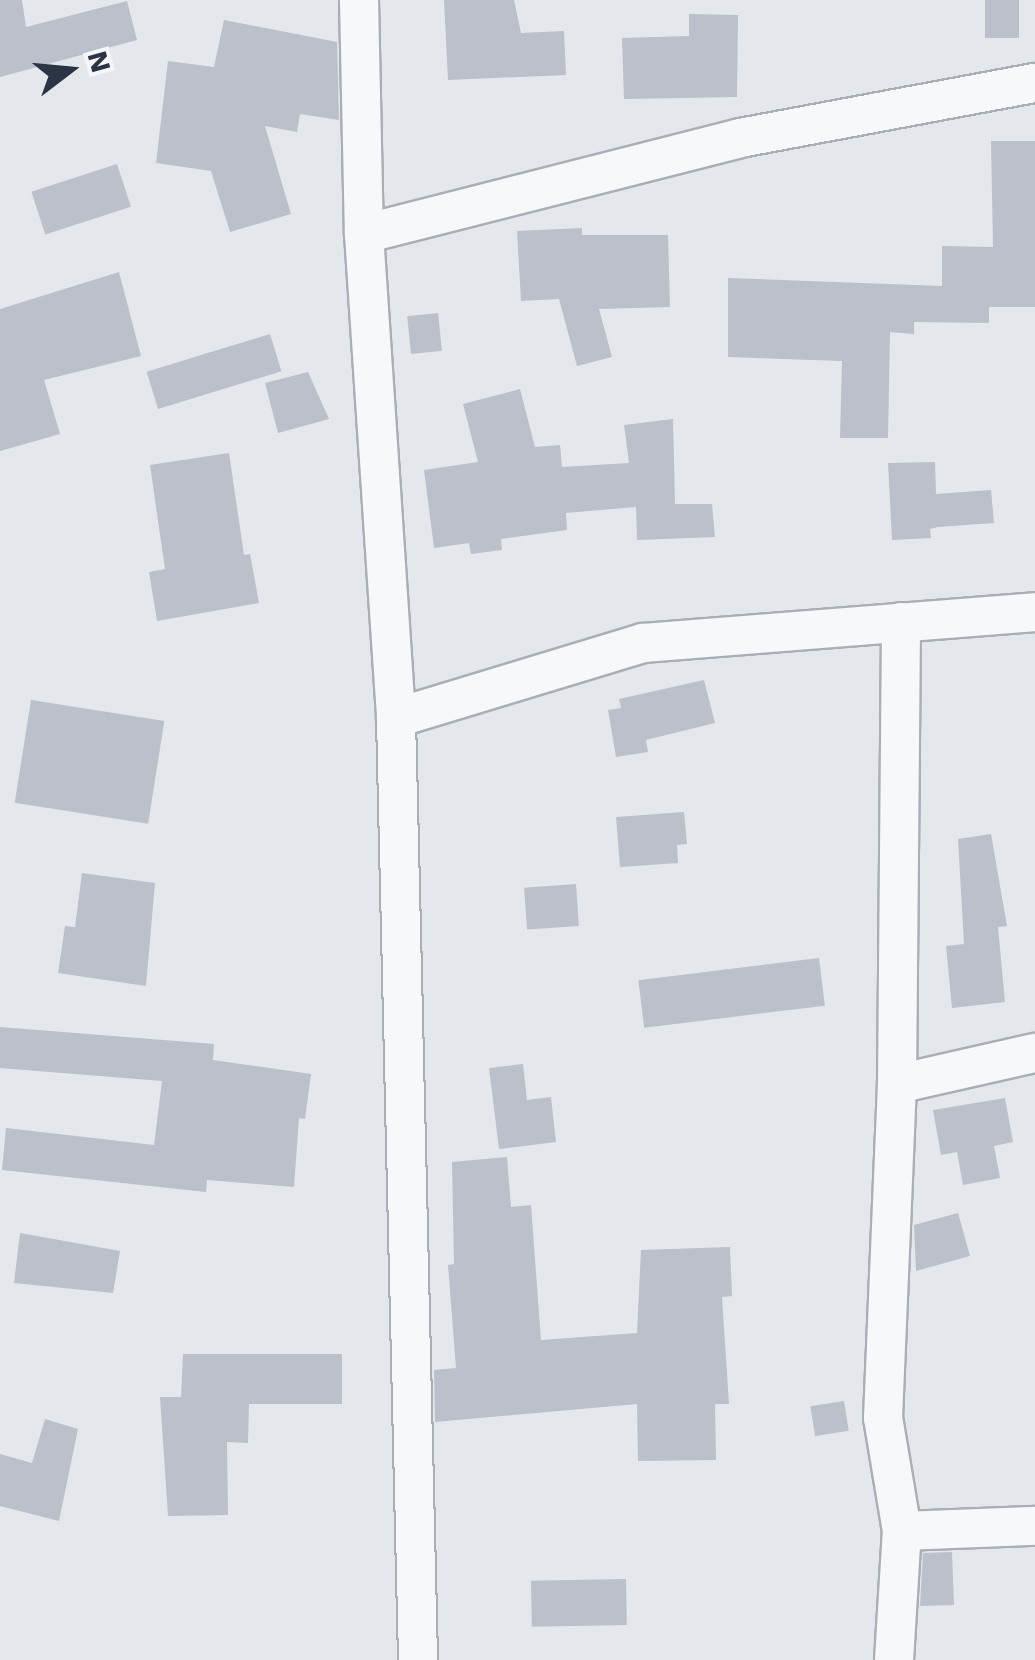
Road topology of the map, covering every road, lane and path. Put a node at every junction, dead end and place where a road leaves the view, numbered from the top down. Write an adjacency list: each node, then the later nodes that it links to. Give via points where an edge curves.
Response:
1 (359, 0): 3 (street)
2 (1035, 83): 3 (street, via 740,138)
3 (364, 234): 6 (street)
4 (1035, 612): 5 (street)
5 (901, 622): 6 (street, via 643,643); 8 (street)
6 (396, 718): 11 (street)
7 (1035, 1053): 8 (street)
8 (897, 1084): 10 (street, via 883,1418)
9 (1035, 1526): 10 (street)
10 (902, 1530): 12 (street)
11 (418, 1660)
12 (894, 1660)

